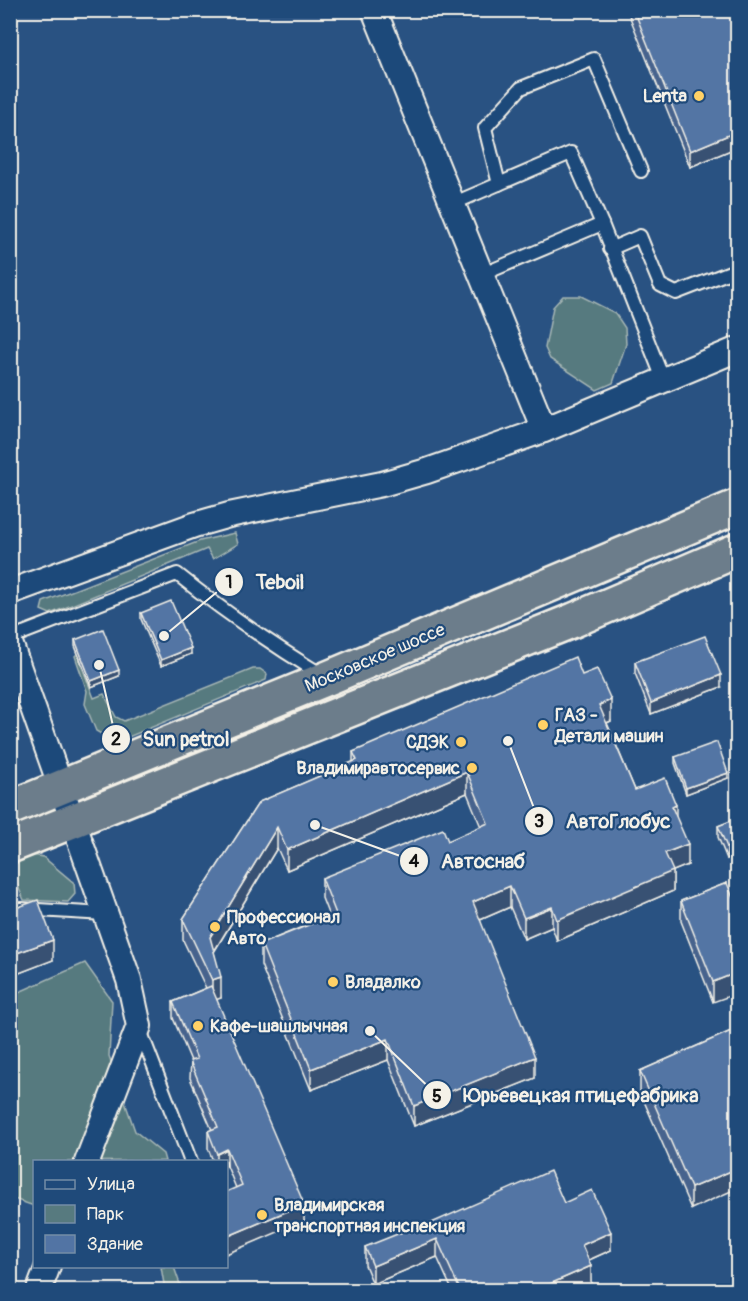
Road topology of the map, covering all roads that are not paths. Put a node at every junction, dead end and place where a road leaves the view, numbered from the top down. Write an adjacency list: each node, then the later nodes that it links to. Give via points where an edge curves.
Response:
1 (374, 10): 4 (street)
2 (641, 171): 3 (lane, via 594,59 520,88 485,128)
3 (500, 184): 4 (lane); 5 (lane, via 571,153)
4 (452, 204): 8 (street)
5 (602, 224): 6 (lane); 8 (lane)
6 (610, 249): 7 (lane, via 639,236 660,285 676,293); 10 (lane)
7 (738, 269)
8 (482, 275): 11 (street)
9 (738, 350): 10 (street)
10 (663, 379): 11 (street)
11 (544, 430): 14 (street, via 405,478 194,525)
12 (738, 506): 17 (highway, Московское шоссе)
13 (738, 550): 20 (highway, Московское шоссе)
14 (10, 592)
15 (10, 638): 17 (lane, via 177,574 274,646)
16 (10, 643): 18 (street)
17 (328, 678): 18 (highway, Московское шоссе)
18 (61, 787): 19 (highway, Московское шоссе); 20 (street)
19 (10, 808)
20 (73, 821): 21 (highway, Московское шоссе); 23 (street)
21 (10, 846)
22 (10, 911): 23 (lane)
23 (105, 914): 24 (street, via 129,980)
24 (139, 1026): 25 (street); 26 (lane)
25 (87, 1160)
26 (191, 1160)
27 (47, 1268): 28 (street)
28 (39, 1290)

